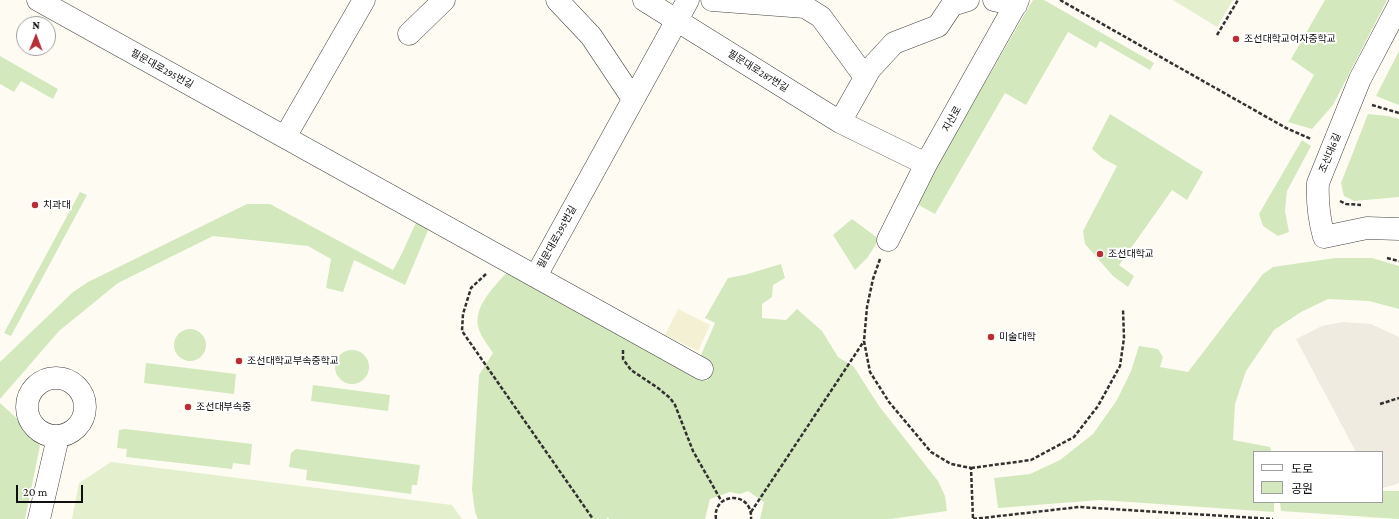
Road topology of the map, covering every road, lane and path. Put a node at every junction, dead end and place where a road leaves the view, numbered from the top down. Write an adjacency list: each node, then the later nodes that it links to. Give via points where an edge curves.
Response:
1 (38, 0): 22 (street, 필문대로295번길)
2 (364, 0): 22 (street)
3 (444, 0): 15 (street)
4 (557, 0): 18 (street, via 591,36)
5 (644, 0): 14 (street, 필문대로287번길)
6 (688, 0): 14 (street)
7 (712, 0): 17 (street, via 805,7 821,17)
8 (968, 0): 17 (street, via 952,5 938,26 894,43)
9 (994, 0): 12 (street)
10 (1060, 0): 23 (path, via 1286,128)
11 (1238, 0): 16 (path)
12 (1017, 2): 24 (street, 지산로)
13 (1399, 5): 27 (street, 조선대6길, via 1360,79 1318,183 1317,197 1318,215 1324,237 1367,228)
14 (677, 20): 18 (street); 21 (street, 필문대로287번길)
15 (409, 34)
16 (1217, 35)
17 (865, 77): 21 (street)
18 (633, 99): 32 (street, 필문대로295번길)
19 (1366, 103): 20 (path)
20 (1399, 113)
21 (840, 122): 24 (street, 필문대로287번길)
22 (285, 137): 29 (street, 필문대로295번길)
23 (1317, 141)
24 (926, 164): 28 (street, 지산로)
25 (1338, 197): 26 (path, via 1346,204)
26 (1364, 205)
27 (1399, 229)
28 (888, 240): 35 (path, via 873,279)
29 (503, 258): 32 (street, 필문대로295번길); 44 (path, via 471,288 463,314 462,331)
30 (1387, 258): 31 (path)
31 (1399, 262)
32 (536, 276): 34 (street)
33 (1123, 309): 40 (path, via 1124,338 1120,366 1098,406 1074,437 1031,460)
34 (623, 325): 36 (street); 41 (path, via 623,359 631,370 658,388 676,405 693,451)
35 (864, 341): 40 (path, via 870,372 889,402 911,429 931,452 951,464); 42 (path)
36 (702, 369)
37 (1399, 398): 38 (path)
38 (1380, 404)
39 (53, 436): 43 (street, via 56,446)
40 (971, 468): 47 (path)
41 (722, 502): 42 (path, via 733,498 739,499); 45 (path, via 716,511)
42 (751, 512): 46 (path)
43 (39, 519)
44 (593, 519)
45 (716, 519)
46 (750, 519)
47 (973, 519): 48 (path, via 1079,507)
48 (1273, 519)

